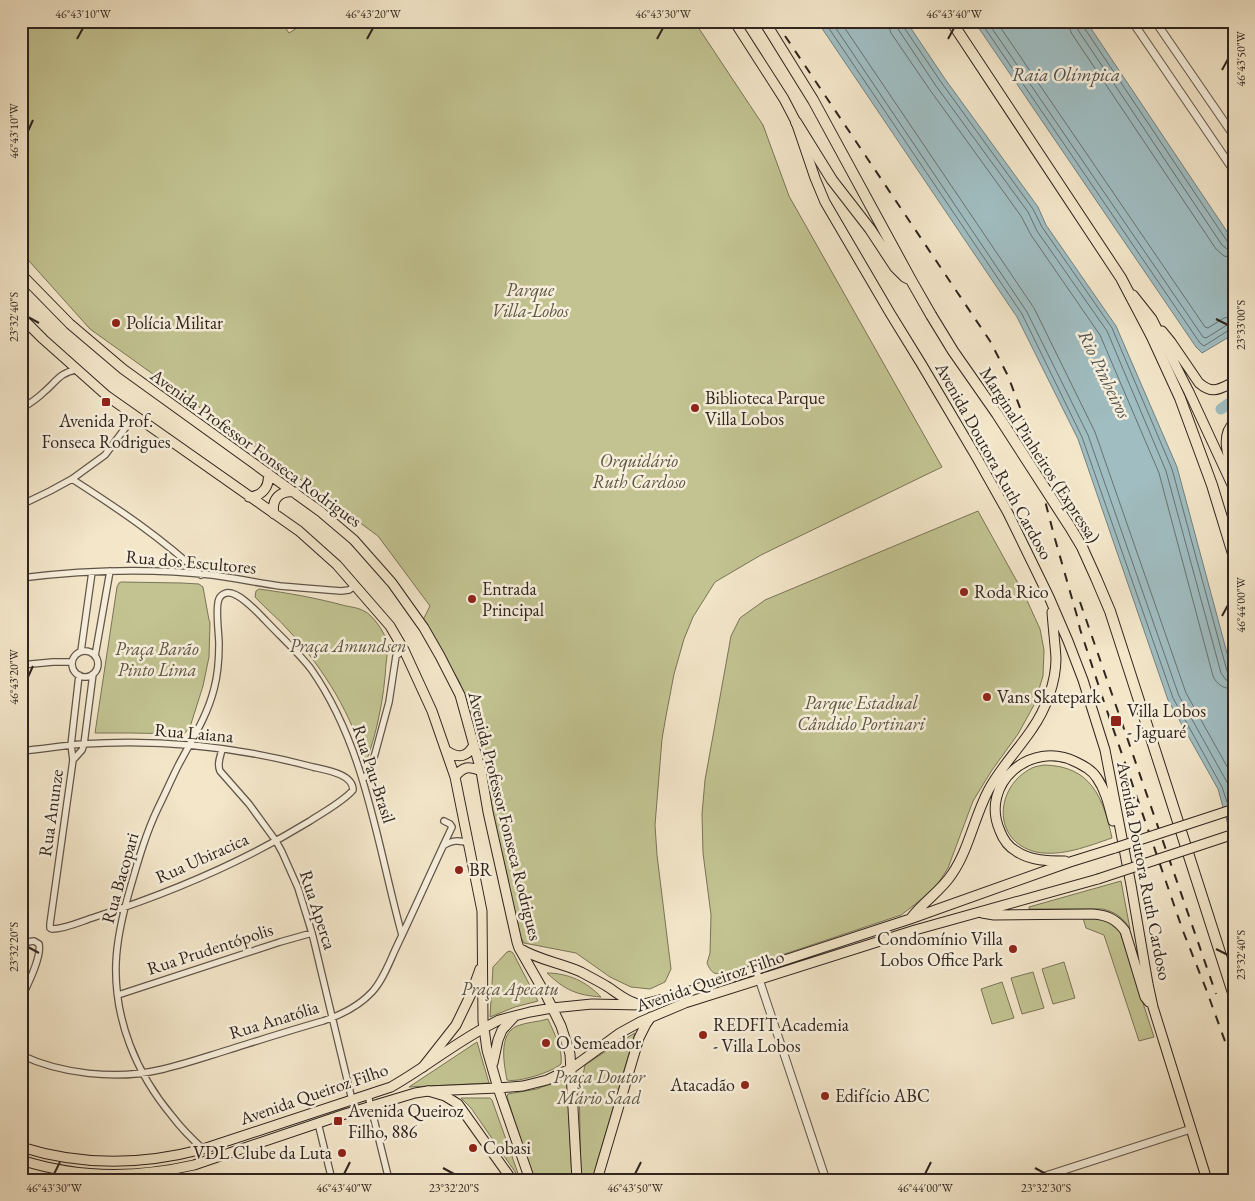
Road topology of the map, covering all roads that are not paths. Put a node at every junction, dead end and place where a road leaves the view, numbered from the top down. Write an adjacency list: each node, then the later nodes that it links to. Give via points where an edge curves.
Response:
1 (734, 21): 6 (main road, Avenida Doutora Ruth Cardoso)
2 (764, 21): 11 (highway, Marginal Pinheiros (Expressa), via 814,100)
3 (952, 21): 10 (highway)
4 (1132, 21): 8 (street)
5 (1155, 21): 7 (street)
6 (796, 122): 11 (highway, via 832,180 895,267); 34 (main road, Avenida Doutora Ruth Cardoso, via 825,202 995,489)
7 (1233, 135)
8 (1234, 171)
9 (21, 274): 19 (main road, Avenida Professor Fonseca Rodrigues, via 70,324 122,369)
10 (1121, 278): 13 (main road); 27 (highway, via 1180,398 1212,484)
11 (911, 280): 74 (highway, Marginal Pinheiros (Expressa), bridge, via 953,350 1070,527 1096,578 1110,611)
12 (21, 318): 14 (main road)
13 (1152, 319): 15 (main road, via 1199,383 1214,391); 22 (main road)
14 (77, 370): 16 (street, via 62,375); 17 (main road)
15 (1234, 382)
16 (21, 409)
17 (130, 411): 21 (street, via 126,427 105,456); 24 (main road)
18 (1234, 423): 20 (main road, via 1226,440)
19 (268, 473): 23 (main road, Avenida Professor Fonseca Rodrigues); 24 (main road, via 264,492)
20 (1234, 473)
21 (72, 479): 25 (street); 30 (street, via 158,538)
22 (1234, 489)
23 (295, 492): 26 (main road, via 286,492 277,498); 44 (main road, Avenida Professor Fonseca Rodrigues, via 354,540 417,616 460,694)
24 (249, 497): 26 (main road)
25 (21, 504)
26 (274, 514): 32 (main road, via 331,559)
27 (1234, 557)
28 (110, 571): 29 (street, Rua dos Escultores); 30 (street, Rua dos Escultores); 37 (street)
29 (92, 572): 31 (street, Rua dos Escultores); 36 (street)
30 (201, 574): 32 (street, Rua dos Escultores, via 342,591)
31 (21, 578)
32 (356, 585): 35 (main road, via 390,626)
33 (217, 604): 45 (street, Rua Bacopari, via 218,673 205,714); 52 (street, Rua Pau-Brasil, via 223,594 235,594 254,609 310,667 340,719)
34 (1052, 605): 56 (main road, Avenida Doutora Ruth Cardoso, via 1083,680 1098,727); 64 (main road, via 1056,658 1049,697 1033,728 988,790 952,874)
35 (404, 650): 48 (main road); 52 (street, via 396,656 385,718 372,766)
36 (81, 651): 37 (street); 38 (street)
37 (95, 656): 40 (street, via 98,665)
38 (72, 662): 39 (street); 41 (street)
39 (21, 665)
40 (93, 674): 41 (street); 42 (street)
41 (78, 675): 43 (street)
42 (84, 744): 43 (street, Rua Laiana); 45 (street, Rua Laiana); 49 (street, Rua Anunze)
43 (71, 745): 47 (street, Rua Laiana); 49 (street, Rua Anunze)
44 (474, 745): 48 (main road, via 464,755); 50 (main road, Avenida Professor Fonseca Rodrigues)
45 (189, 746): 46 (street, Rua Laiana); 62 (street, Rua Bacopari, via 147,833)
46 (222, 750): 53 (street, Rua Laiana, via 290,761 335,773 348,779); 58 (street, Rua Aperca, via 218,763 220,772)
47 (21, 751)
48 (447, 751): 51 (main road)
49 (73, 760): 65 (street, Rua Anunze)
50 (481, 771): 51 (main road, via 467,768); 69 (main road, Avenida Professor Fonseca Rodrigues)
51 (455, 777): 59 (main road)
52 (363, 779): 67 (street, Rua Pau-Brasil)
53 (353, 790): 58 (street, Rua Ubiracica, via 325,812)
54 (1234, 809): 61 (main road, Avenida Queiroz Filho, bridge)
55 (444, 821): 60 (street, Rua Anatólia, via 452,827)
56 (1120, 832): 61 (main road, via 1104,790 1086,767 1057,756 1041,756 1025,762 1009,774 997,795 994,814 1002,836 1015,850 1027,856); 77 (main road, Avenida Doutora Ruth Cardoso)
57 (1234, 834): 63 (main road, Avenida Queiroz Filho, bridge, via 1098,879)
58 (276, 841): 62 (street, Rua Ubiracica, via 199,878); 66 (street, Rua Aperca, via 298,888)
59 (469, 843): 60 (street, via 456,840); 70 (main road, via 482,911)
60 (442, 846): 67 (street, Rua Anatólia)
61 (1070, 862): 64 (main road, Avenida Queiroz Filho)
62 (125, 908): 65 (street, Rua Ubiracica, via 62,928); 73 (street, Rua Bacopari, via 117,951)
63 (979, 912): 72 (main road, Avenida Queiroz Filho); 77 (main road, via 1003,915 1101,914 1113,919 1125,932 1145,997)
64 (910, 919): 71 (main road, Avenida Queiroz Filho)
65 (51, 928)
66 (312, 933): 73 (street, Rua Prudentópolis); 81 (street, Rua Aperca)
67 (402, 935): 81 (street, Rua Anatólia, via 372,992)
68 (21, 943): 75 (street, via 34,941 40,946)
69 (519, 948): 76 (main road, via 579,971); 78 (main road, Avenida Professor Fonseca Rodrigues)
70 (482, 961): 82 (main road); 84 (main road, via 456,1026)
71 (756, 970): 72 (street); 76 (main road, Avenida Queiroz Filho)
72 (759, 980): 80 (main road, Avenida Queiroz Filho); 104 (street)
73 (118, 996): 87 (street, Rua Bacopari, via 128,1039)
74 (1234, 996)
75 (21, 999)
76 (640, 1005): 78 (main road, Avenida Queiroz Filho, via 592,1004)
77 (1154, 1007): 94 (main road, Avenida Doutora Ruth Cardoso)
78 (552, 1008): 79 (main road, Avenida Queiroz Filho); 86 (main road, Avenida Professor Fonseca Rodrigues, via 566,1040)
79 (514, 1016): 82 (main road, Avenida Queiroz Filho); 85 (main road, via 502,1030)
80 (652, 1016): 86 (main road, Avenida Queiroz Filho, via 620,1033); 103 (main road, via 639,1038)
81 (332, 1018): 87 (street, Rua Anatólia, via 157,1071); 91 (street, Rua Aperca)
82 (484, 1028): 84 (main road, Avenida Queiroz Filho); 85 (main road)
83 (21, 1055): 87 (street, Rua Anatólia, via 69,1070 116,1075)
84 (423, 1067): 90 (main road, Avenida Queiroz Filho, via 391,1087)
85 (492, 1067): 88 (main road)
86 (572, 1068): 88 (main road, Avenida Queiroz Filho, via 535,1084); 102 (main road, Avenida Professor Fonseca Rodrigues)
87 (142, 1072): 96 (street, Rua Bacopari, via 173,1118)
88 (498, 1088): 89 (main road, Avenida Queiroz Filho); 101 (main road)
89 (428, 1091): 92 (main road, Avenida Queiroz Filho); 100 (main road, via 458,1104)
90 (368, 1094): 91 (main road, Avenida Queiroz Filho); 92 (street)
91 (352, 1100): 96 (main road, Avenida Queiroz Filho)
92 (371, 1106): 93 (main road, Avenida Queiroz Filho); 99 (street)
93 (318, 1123): 97 (main road, Avenida Queiroz Filho, via 194,1164 154,1172 113,1174 74,1171); 98 (street)
94 (1191, 1129): 105 (street); 106 (main road, Avenida Doutora Ruth Cardoso)
95 (21, 1147): 96 (main road, Avenida Queiroz Filho, via 66,1158 112,1162 166,1158)
96 (203, 1149)
97 (21, 1160)
98 (332, 1180)
99 (389, 1180)
100 (512, 1180)
101 (530, 1180)
102 (576, 1180)
103 (597, 1180)
104 (826, 1180)
105 (1033, 1180)
106 (1208, 1180)

